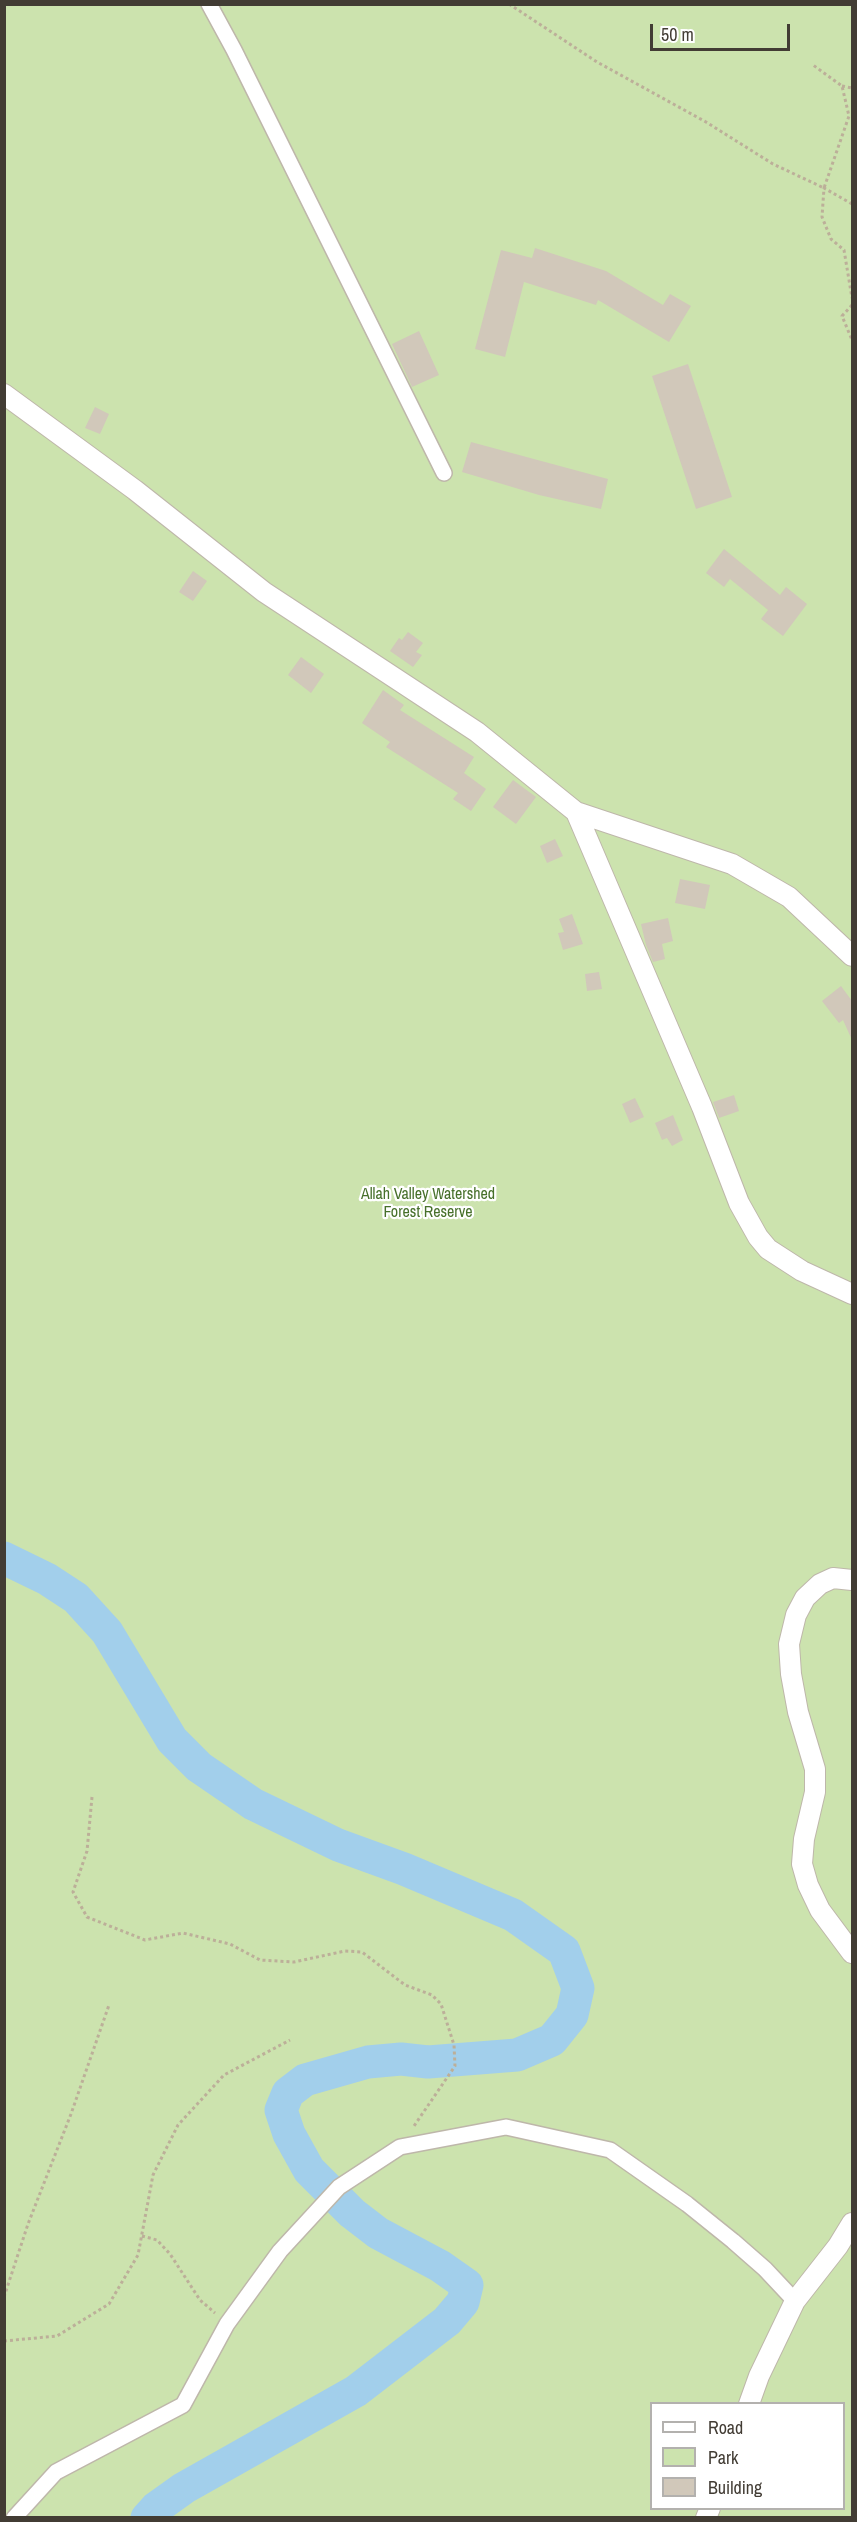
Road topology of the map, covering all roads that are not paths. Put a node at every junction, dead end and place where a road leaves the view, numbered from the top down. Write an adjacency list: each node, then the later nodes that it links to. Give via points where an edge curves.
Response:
1 (209, 4): 3 (street)
2 (4, 394): 4 (street, via 264,592 477,732)
3 (444, 473)
4 (576, 812): 5 (street, via 732,864 789,897); 6 (street, via 739,1203 758,1237 768,1249 802,1271)
5 (852, 956)
6 (852, 1294)
7 (852, 1580): 8 (street, via 833,1578 805,1598 789,1644 798,1712 815,1770 815,1792 802,1864 820,1910)
8 (852, 1953)
9 (852, 2223): 10 (street)
10 (795, 2301): 11 (street); 12 (street, via 765,2269 687,2204 610,2150 506,2127 400,2148 339,2187 280,2251 227,2324 183,2405 56,2472)
11 (749, 2402)
12 (14, 2517)

